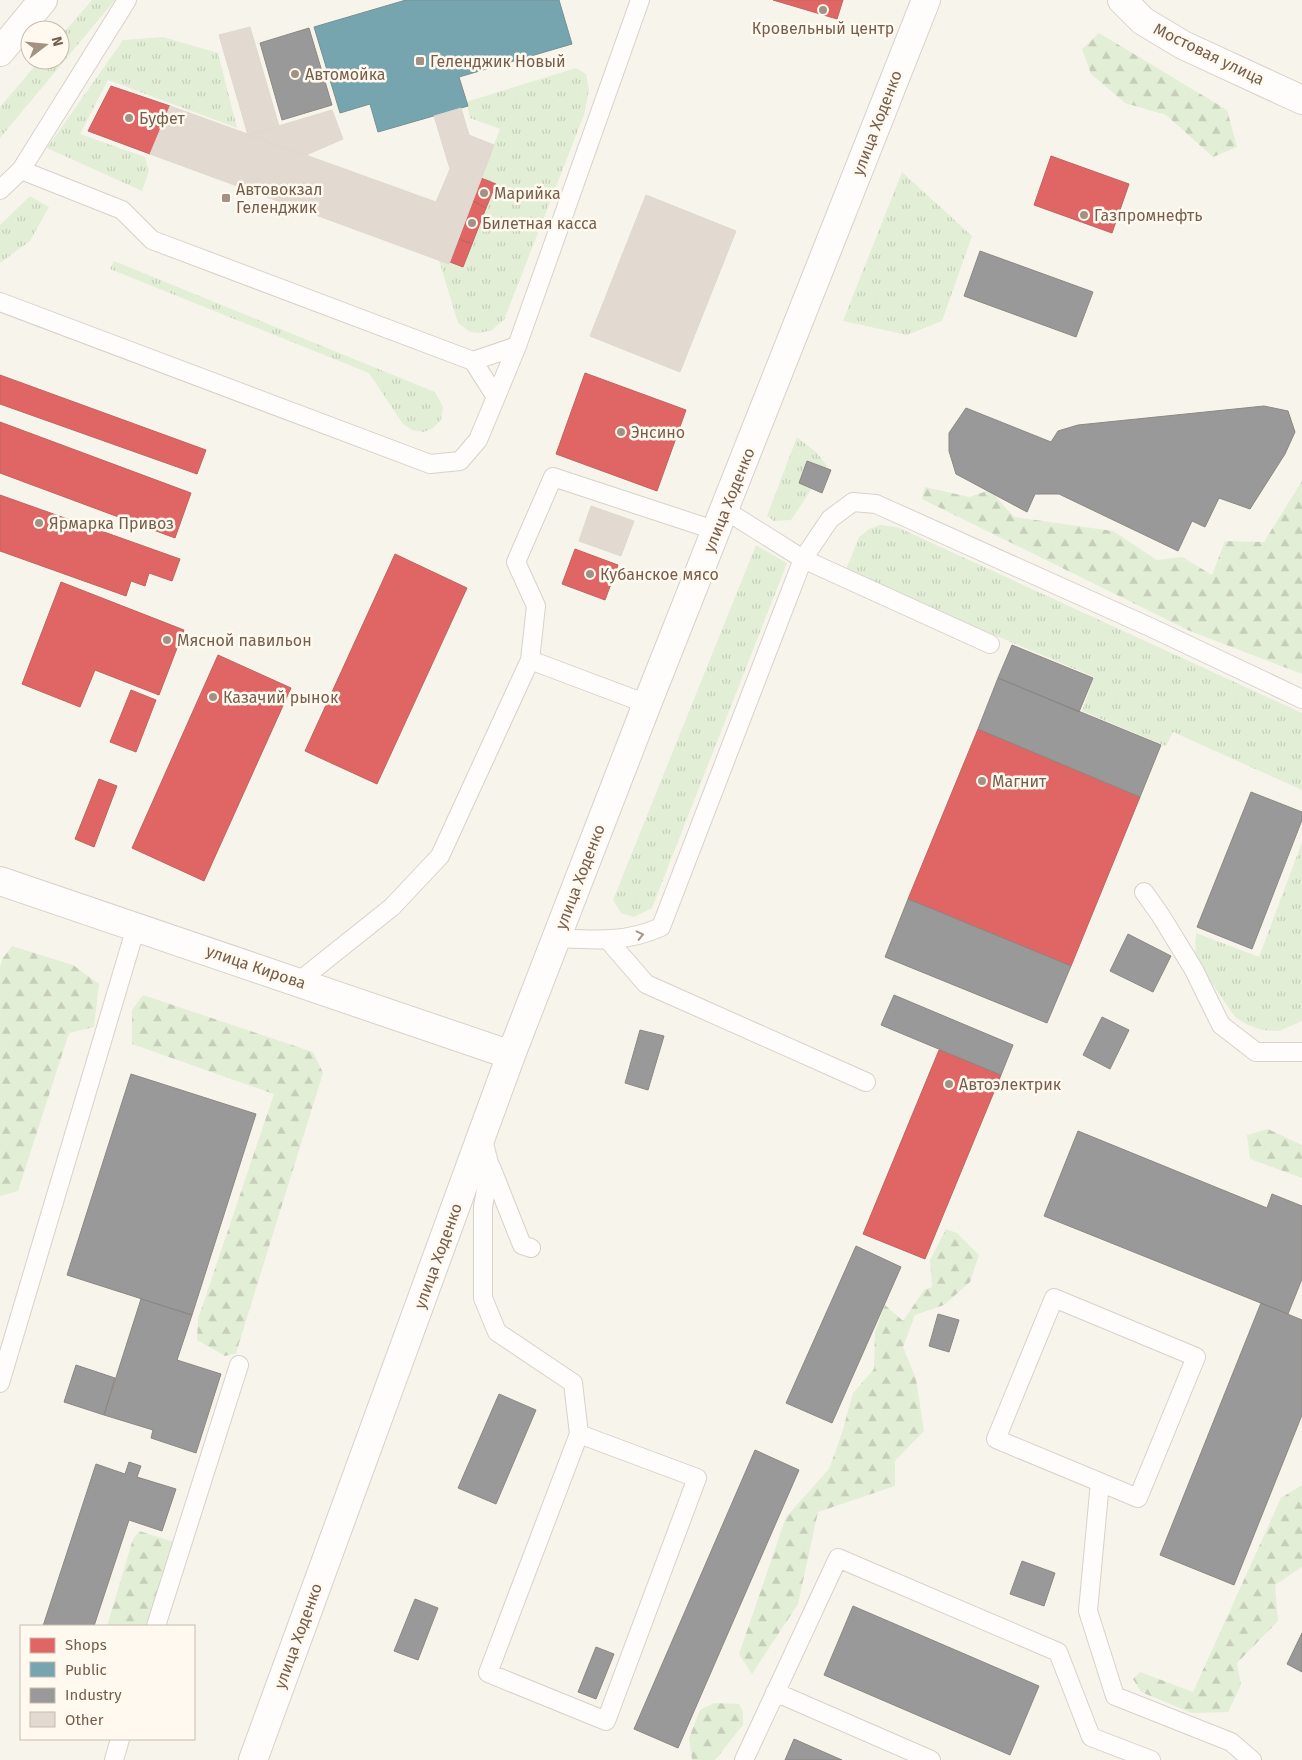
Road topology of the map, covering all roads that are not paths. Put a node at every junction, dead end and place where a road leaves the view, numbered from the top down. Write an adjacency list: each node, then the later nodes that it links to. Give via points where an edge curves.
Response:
1 (43, 0): 6 (street)
2 (127, 0): 8 (lane)
3 (640, 0): 11 (lane)
4 (926, 0): 14 (street, улица Ходенко)
5 (1122, 0): 7 (street, Мостовая улица, via 1143,22 1183,45)
6 (0, 52)
7 (1302, 100)
8 (22, 170): 9 (lane); 12 (lane, via 122,210 152,240)
9 (0, 190)
10 (0, 302): 13 (lane, via 430,464 460,461 478,440)
11 (517, 346): 12 (lane); 13 (lane)
12 (473, 361): 13 (lane)
13 (496, 397)
14 (721, 521): 15 (lane); 17 (lane, via 553,477 516,562 536,606); 19 (street, улица Ходенко)
15 (803, 559): 16 (lane); 18 (lane, via 830,519 854,502 876,504); 24 (lane, one-way to 15, via 644,935 661,927)
16 (990, 644)
17 (530, 660): 19 (lane); 25 (lane, via 440,856 392,907)
18 (1302, 699)
19 (647, 704): 23 (street, улица Ходенко)
20 (0, 881): 22 (street, улица Кирова)
21 (1144, 892): 26 (lane, via 1194,970 1221,1025 1256,1052)
22 (136, 926): 25 (street, улица Кирова); 33 (lane)
23 (556, 938): 24 (lane); 27 (street, улица Ходенко)
24 (608, 940): 28 (lane, via 646,984)
25 (298, 982): 27 (street, улица Кирова)
26 (1302, 1052)
27 (511, 1055): 29 (street, улица Ходенко)
28 (866, 1082)
29 (481, 1136): 30 (lane); 41 (street, улица Ходенко)
30 (490, 1167): 31 (lane, via 522,1245); 34 (lane, via 484,1207 483,1298 497,1332 573,1383)
31 (531, 1248)
32 (240, 1366): 36 (lane)
33 (0, 1382)
34 (579, 1434): 34 (lane, via 698,1478 606,1721 488,1673)
35 (1100, 1482): 35 (lane, via 1138,1498 1196,1357 1054,1298 996,1439); 45 (lane, via 1088,1611 1115,1696 1231,1742)
36 (156, 1625)
37 (775, 1692): 39 (lane); 42 (lane); 44 (lane, via 838,1558 1058,1652 1092,1737)
38 (120, 1740): 40 (lane)
39 (901, 1754): 43 (lane)
40 (114, 1760)
41 (253, 1760)
42 (744, 1760)
43 (931, 1760)
44 (1151, 1760)
45 (1252, 1760)

